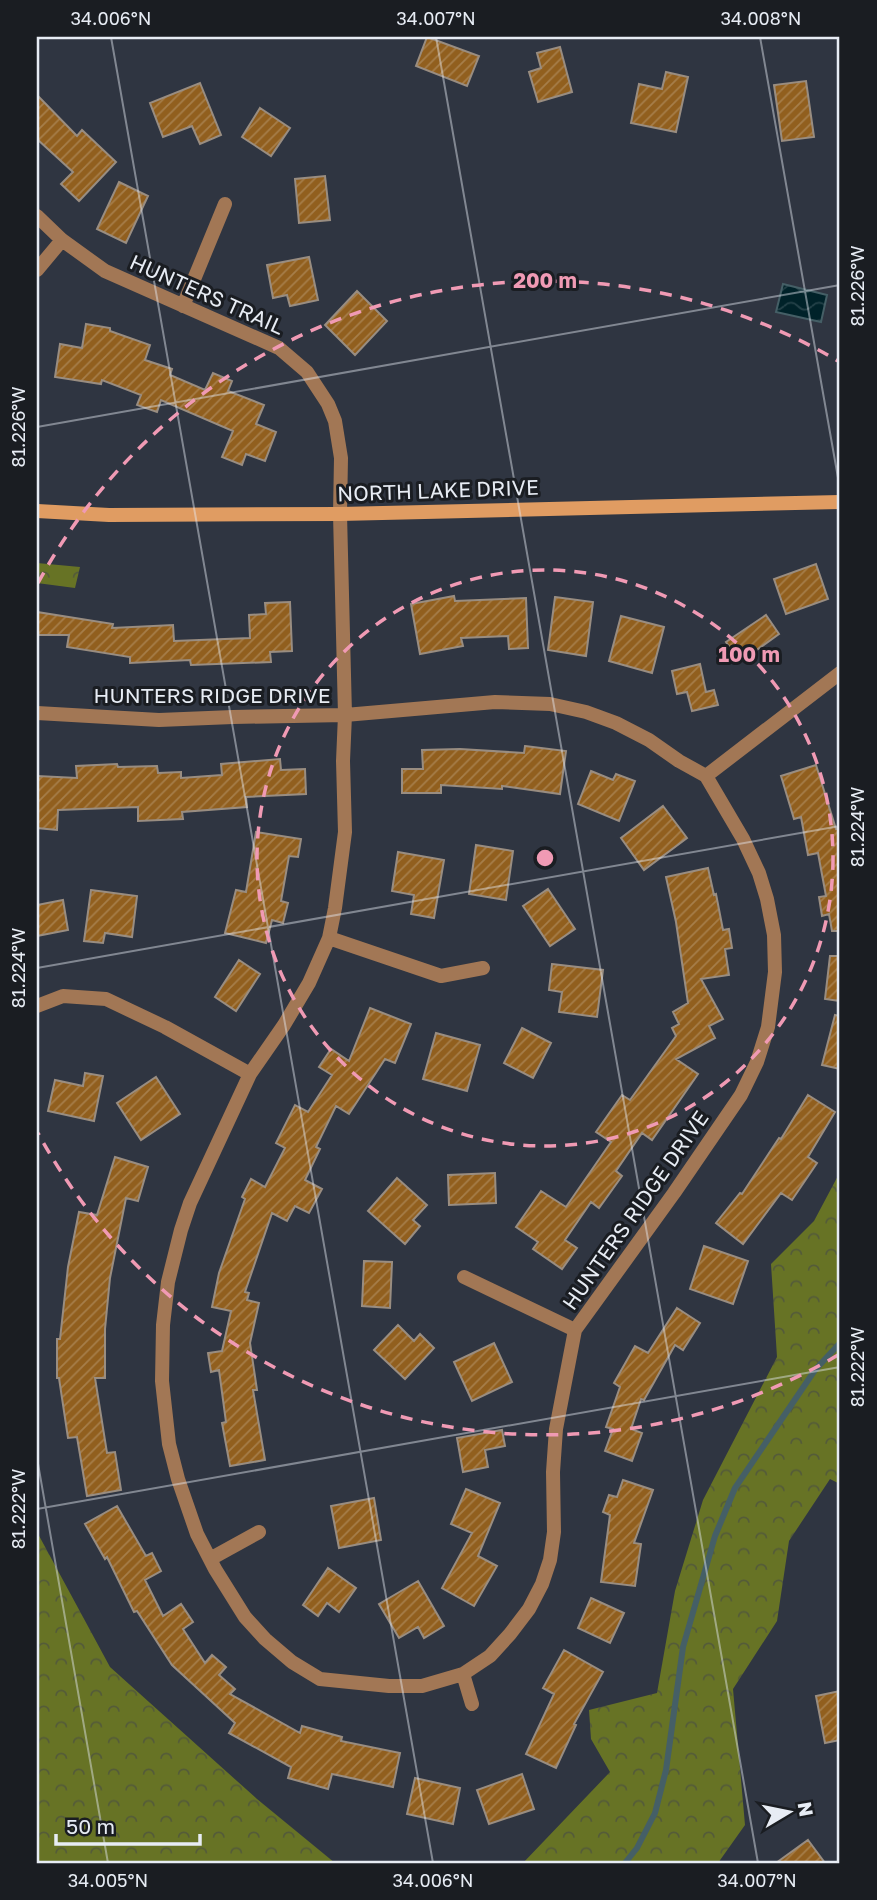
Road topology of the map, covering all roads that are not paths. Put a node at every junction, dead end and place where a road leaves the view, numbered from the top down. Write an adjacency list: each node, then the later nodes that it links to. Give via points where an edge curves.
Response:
1 (225, 204): 5 (street)
2 (37, 216): 3 (street, HUNTERS TRAIL)
3 (62, 240): 4 (street); 5 (street, HUNTERS TRAIL, via 106,271)
4 (37, 270)
5 (183, 306): 8 (street, HUNTERS TRAIL, via 279,348 313,380 328,404 339,439)
6 (840, 502): 8 (main road, NORTH LAKE DRIVE)
7 (37, 511): 8 (main road, NORTH LAKE DRIVE)
8 (340, 514): 11 (street, HUNTERS RIDGE DRIVE)
9 (840, 673): 12 (street)
10 (37, 713): 11 (street, HUNTERS RIDGE DRIVE, via 159,720)
11 (345, 715): 12 (street, HUNTERS RIDGE DRIVE, via 495,702 550,704 617,723); 13 (street, HUNTERS RIDGE DRIVE, via 345,832)
12 (706, 776): 18 (street, HUNTERS RIDGE DRIVE, via 743,839 767,899 775,972 768,1027 741,1095)
13 (329, 938): 14 (street, via 441,976); 16 (street, HUNTERS RIDGE DRIVE, via 309,983)
14 (483, 968)
15 (37, 1006): 16 (street, via 63,996 106,999)
16 (250, 1074): 20 (street, HUNTERS RIDGE DRIVE, via 187,1212 168,1282 163,1325 162,1381 169,1444 181,1490)
17 (464, 1277): 18 (street)
18 (575, 1329): 21 (street, HUNTERS RIDGE DRIVE, via 556,1429 550,1560 529,1609 510,1634 490,1656)
19 (259, 1532): 20 (street)
20 (210, 1559): 21 (street, HUNTERS RIDGE DRIVE, via 245,1617 265,1639 320,1679 422,1686)
21 (463, 1674): 22 (street)
22 (472, 1704)

